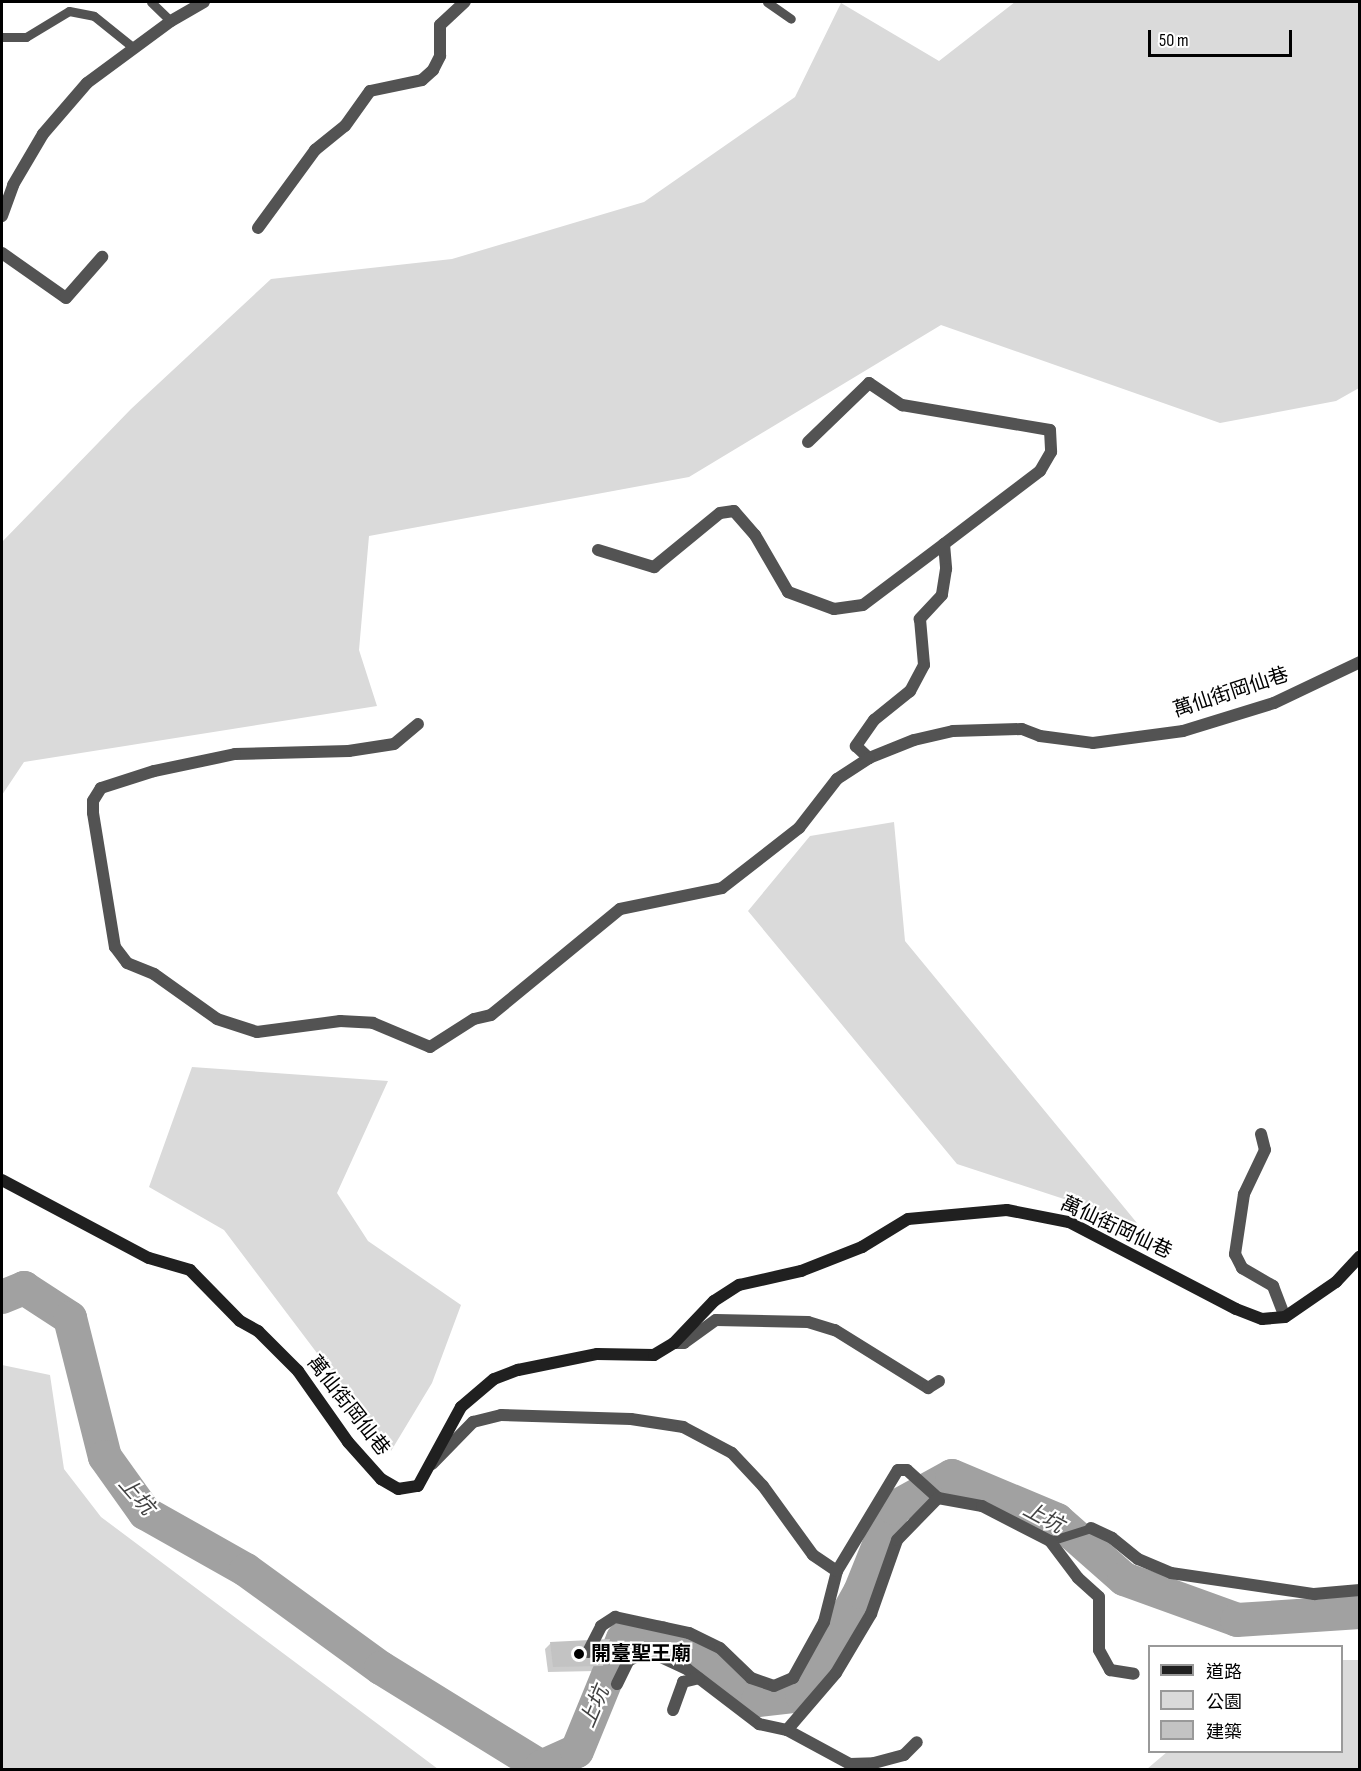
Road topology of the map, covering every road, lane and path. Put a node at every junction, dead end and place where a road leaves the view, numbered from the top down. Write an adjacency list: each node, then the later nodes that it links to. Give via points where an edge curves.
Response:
1 (151, 2): 6 (lane)
2 (204, 2): 6 (street)
3 (465, 2): 10 (street, via 440,25 440,56 433,70 422,80 370,91 345,126 315,150)
4 (767, 2): 5 (lane)
5 (791, 19)
6 (171, 21): 8 (street)
7 (2, 37): 8 (lane, via 26,37 69,11 94,16)
8 (134, 48): 9 (street, via 87,83 43,134 13,185)
9 (2, 216)
10 (258, 228)
11 (2, 253): 12 (street, via 66,298)
12 (102, 256)
13 (808, 442): 14 (street, via 868,383 902,405 1050,430 1051,452 1040,471)
14 (944, 544): 15 (street, via 863,605 834,609 788,592 755,535 734,511 720,513 654,567); 18 (street, via 942,595 920,619 924,665 910,691 874,720 856,746)
15 (598, 550)
16 (1359, 662): 18 (street, 萬仙街岡仙巷, via 1274,703 1184,731 1093,743 1040,736 1022,729 953,731)
17 (418, 724): 18 (street, 萬仙街岡仙巷, via 394,744 349,751 235,754 154,771 101,788 93,801 93,813 115,947 127,963 154,974 217,1019 257,1032 340,1021 373,1023 430,1047 474,1019 490,1015 620,909 722,888 799,828 837,779)
18 (869, 758)
19 (1261, 1134): 22 (street, via 1265,1150 1244,1194 1235,1254 1242,1268 1273,1286)
20 (2, 1180): 25 (street, 萬仙街岡仙巷, via 149,1258 190,1270 240,1321 258,1331 298,1371 348,1442 381,1479 398,1490 418,1486)
21 (1359, 1256): 22 (street, via 1336,1282)
22 (1285, 1317): 23 (street, 萬仙街岡仙巷, via 1262,1319 1236,1309 1069,1222 1007,1210 908,1219 862,1247 801,1271 740,1285 714,1301)
23 (674, 1343): 24 (street, via 684,1343 716,1320 808,1322 835,1330 928,1388); 25 (street, 萬仙街岡仙巷, via 654,1355 597,1354 518,1370 494,1379 461,1407)
24 (939, 1381)
25 (431, 1464): 29 (street, via 473,1422 501,1415 632,1419 683,1427 732,1453 763,1486 813,1555)
26 (938, 1498): 28 (street, via 982,1506); 29 (street, via 907,1470 898,1470); 36 (street, via 897,1540 871,1614 836,1673)
27 (1091, 1528): 28 (lane); 30 (street, via 1113,1538 1138,1559 1172,1573 1314,1594)
28 (1050, 1541): 32 (street, via 1077,1578 1099,1597 1099,1650 1110,1670)
29 (837, 1571): 31 (street, via 824,1622 793,1678 774,1686 751,1678 720,1648 689,1633 615,1617 601,1626)
30 (1359, 1590)
31 (588, 1652)
32 (1134, 1674)
33 (699, 1678): 34 (street, via 661,1658 637,1656 628,1661); 35 (street, via 682,1682); 36 (street, via 759,1724)
34 (617, 1684)
35 (673, 1710)
36 (787, 1730): 37 (street, via 850,1764 904,1755)
37 (917, 1742)

